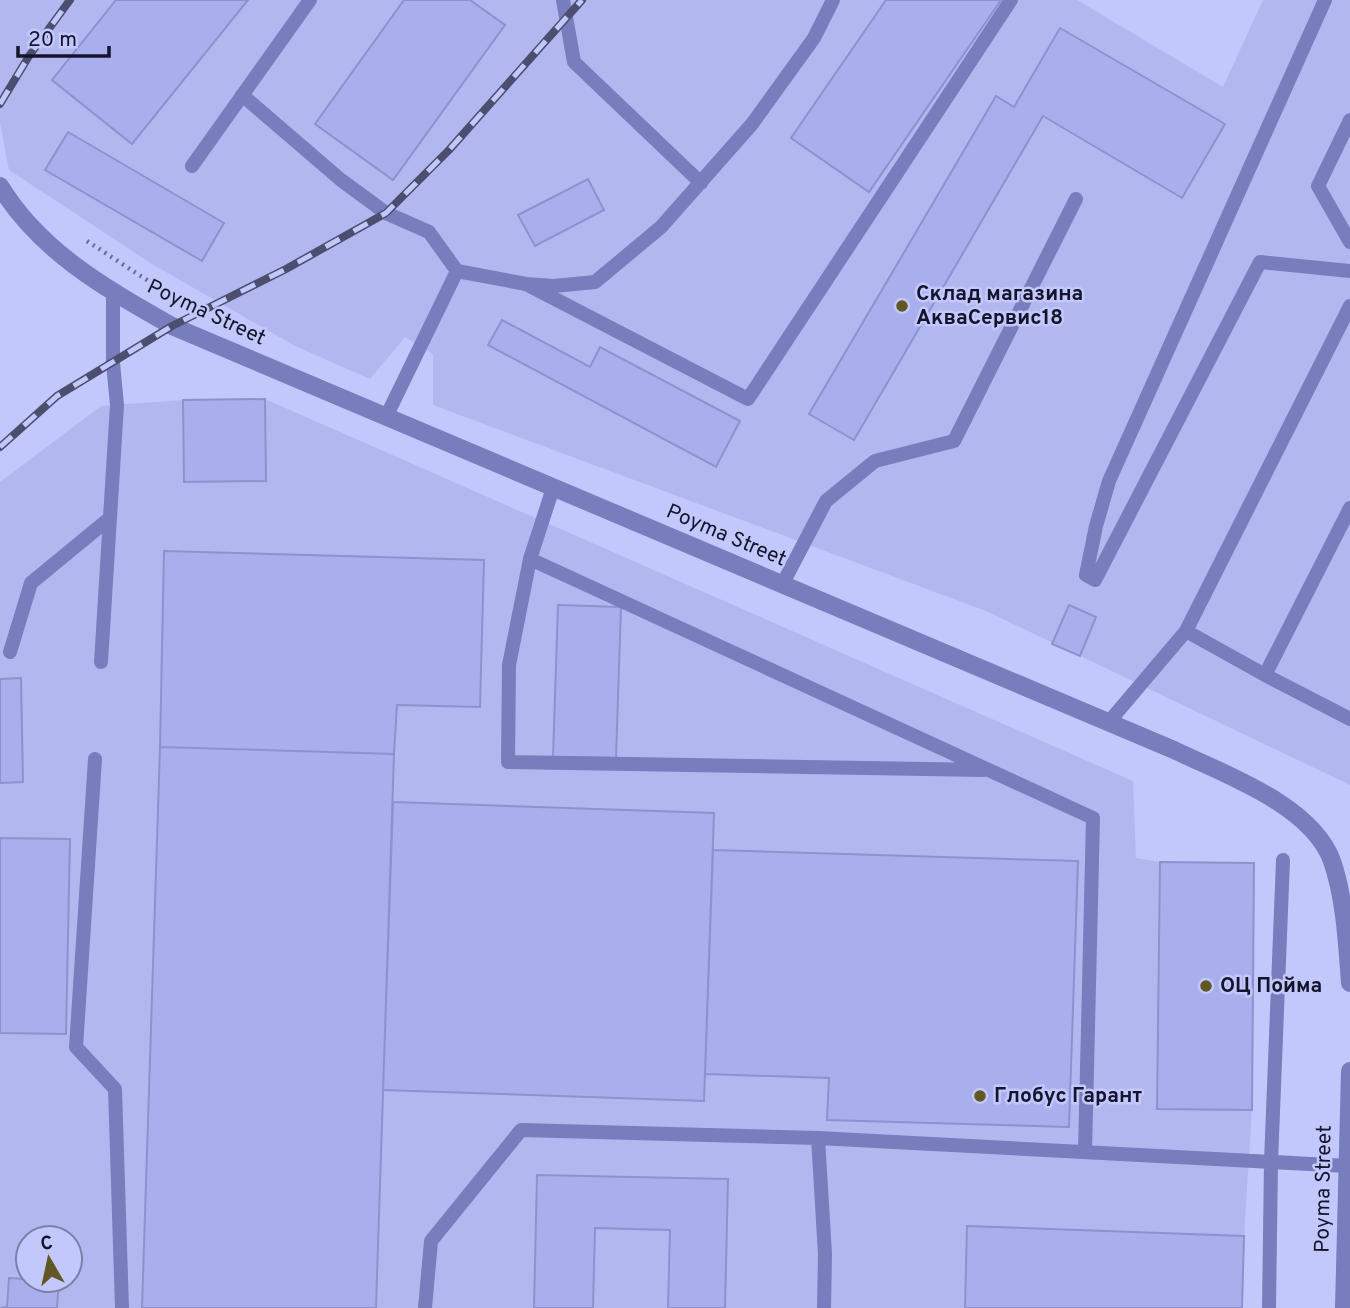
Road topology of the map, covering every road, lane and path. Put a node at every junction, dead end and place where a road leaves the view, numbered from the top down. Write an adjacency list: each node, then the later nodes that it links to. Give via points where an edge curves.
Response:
1 (310, 0): 6 (lane)
2 (563, 0): 9 (lane, via 574,62)
3 (833, 0): 9 (lane, via 814,38 752,124)
4 (1011, 0): 15 (lane, via 748,399)
5 (1325, 0): 14 (lane, via 1109,481 1086,575 1095,580 1260,262)
6 (242, 95): 8 (lane); 13 (lane, via 386,213 429,232)
7 (1350, 120): 12 (lane, via 1318,187)
8 (192, 166)
9 (701, 183): 15 (lane, via 661,228 594,282)
10 (3, 197): 16 (street, Poyma Street, via 49,246)
11 (1076, 199): 23 (lane, via 954,441 875,461 826,501)
12 (1350, 242)
13 (457, 271): 15 (lane); 18 (lane)
14 (1350, 271)
15 (526, 285)
16 (113, 293): 18 (street, Poyma Street, via 172,326); 21 (lane, via 117,405)
17 (1350, 306): 24 (lane)
18 (386, 418): 19 (street, Poyma Street)
19 (553, 488): 22 (lane); 23 (street, Poyma Street)
20 (1350, 508): 27 (lane)
21 (110, 518): 25 (lane, via 31,583); 26 (lane)
22 (530, 559): 31 (lane); 31 (lane, via 509,665 508,762)
23 (782, 585): 29 (street, Poyma Street)
24 (1186, 631): 27 (lane); 29 (lane)
25 (10, 652)
26 (101, 662)
27 (1265, 675): 28 (lane)
28 (1349, 715)
29 (1108, 723): 33 (street, Poyma Street, via 1278,800 1316,835 1331,860)
30 (94, 759): 40 (lane, via 76,1047 115,1089)
31 (989, 770): 37 (lane, via 1093,818)
32 (1283, 860): 38 (lane)
33 (1345, 902): 34 (street, Poyma Street)
34 (1350, 983)
35 (1350, 1071): 39 (street, Poyma Street)
36 (818, 1138): 37 (lane); 41 (lane, via 521,1130 431,1241); 42 (lane)
37 (1085, 1152): 38 (lane)
38 (1271, 1162): 39 (lane); 43 (lane)
39 (1348, 1166): 44 (street, Poyma Street)
40 (121, 1308)
41 (425, 1308)
42 (824, 1308)
43 (1269, 1308)
44 (1344, 1308)

